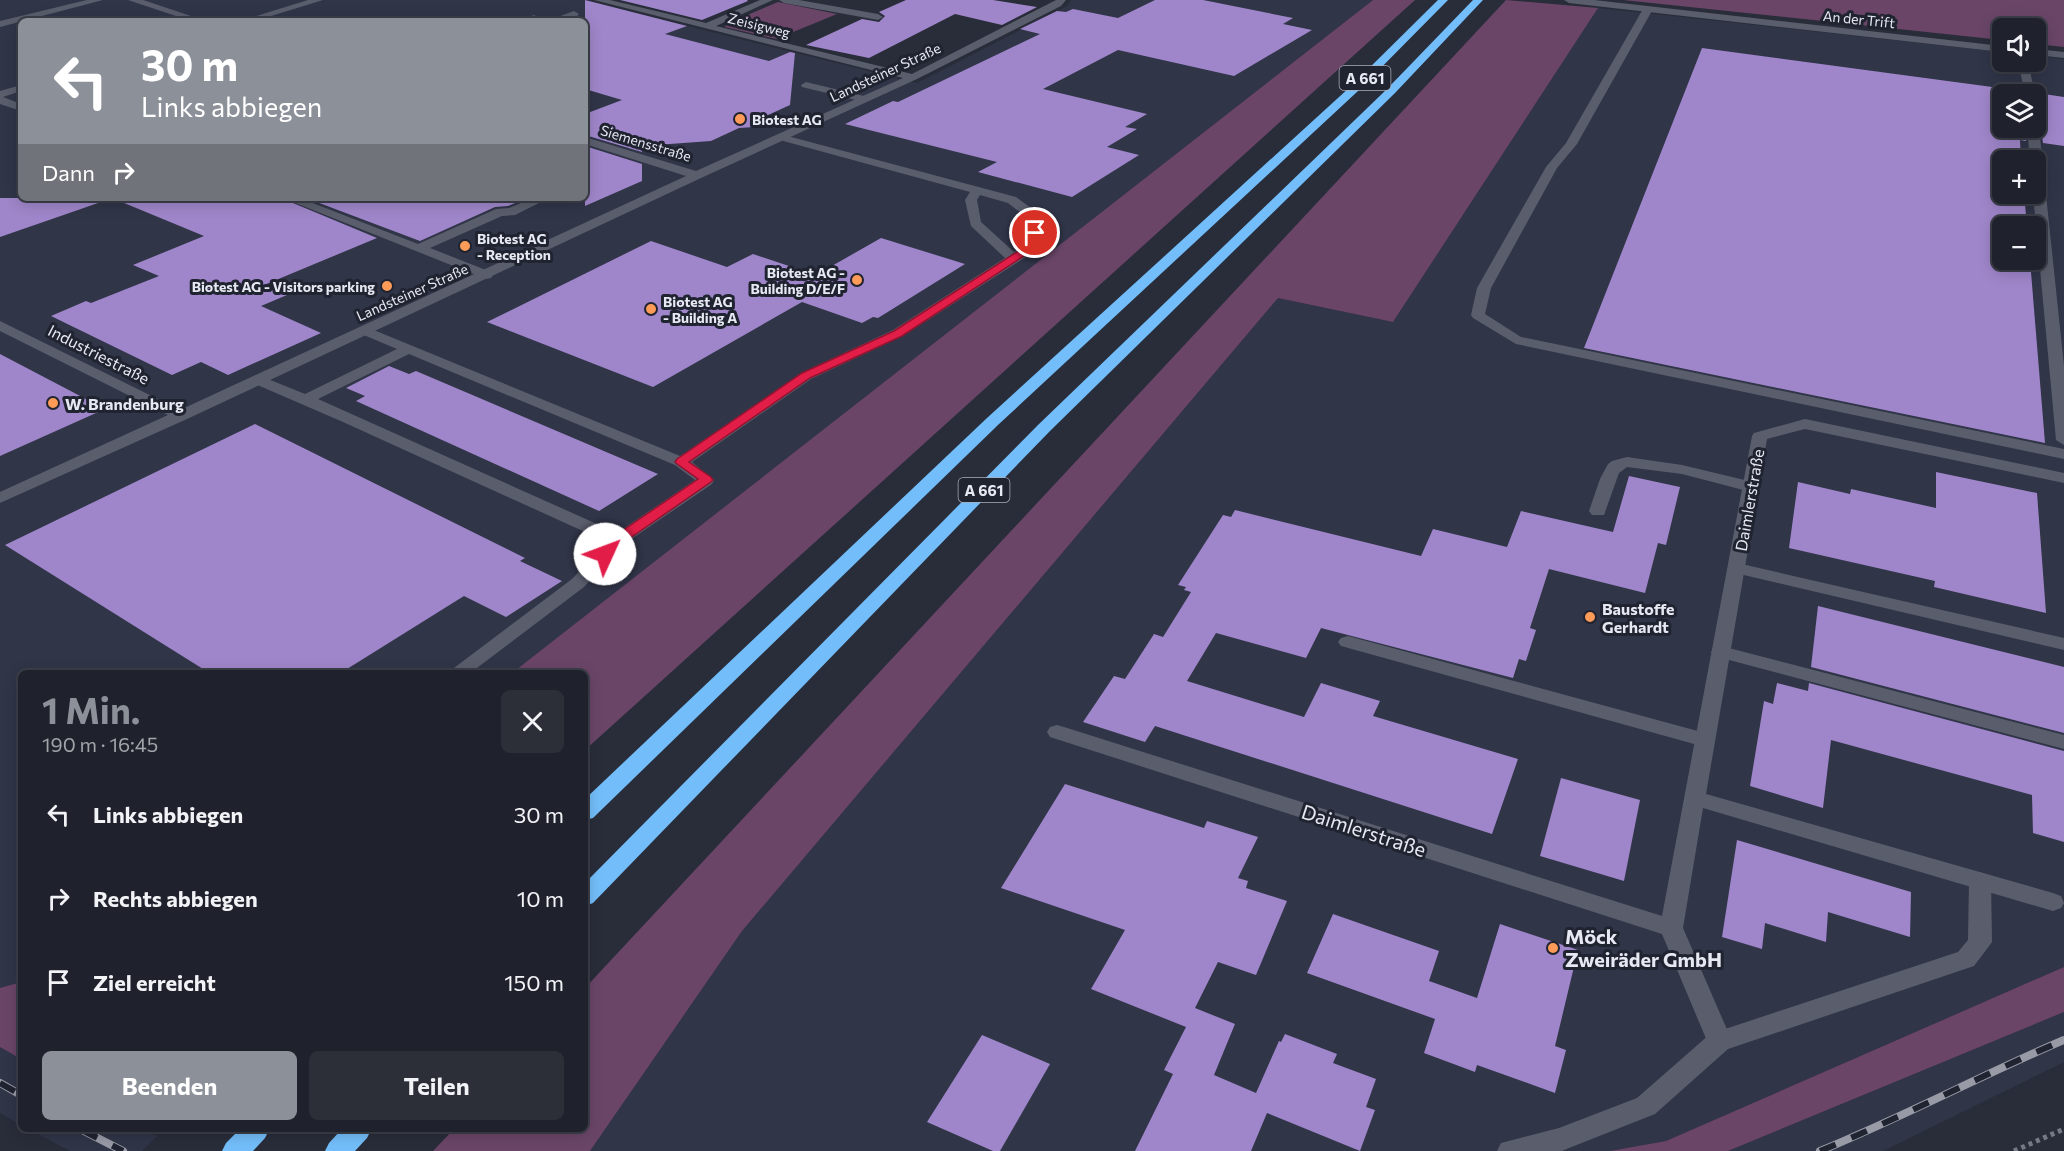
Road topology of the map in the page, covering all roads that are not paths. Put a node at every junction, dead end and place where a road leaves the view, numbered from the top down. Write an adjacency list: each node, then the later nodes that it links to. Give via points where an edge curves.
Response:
1 (98, 0): 14 (street)
2 (133, 0): 15 (street)
3 (318, 0): 16 (street)
4 (599, 0): 20 (street, Zeisigweg)
5 (768, 0): 20 (street)
6 (784, 0): 13 (street)
7 (1061, 0): 24 (street, Landsteiner Straße)
8 (1443, 0): 64 (highway, A 661, via 1354,89 993,421)
9 (1478, 0): 66 (highway, A 661, via 1036,436)
10 (1569, 0): 11 (street, An der Trift)
11 (1648, 9): 21 (street, An der Trift); 48 (street, via 1484,288 1478,315 1516,340)
12 (574, 14): 17 (street)
13 (878, 17)
14 (24, 18)
15 (191, 18)
16 (255, 18)
17 (561, 18)
18 (18, 20): 19 (street)
19 (0, 24)
20 (708, 26): 24 (street, Zeisigweg)
21 (1992, 48)
22 (2046, 53): 23 (street)
23 (2064, 55)
24 (913, 77): 28 (street, Landsteiner Straße)
25 (806, 85): 28 (street)
26 (18, 89): 27 (street)
27 (0, 95)
28 (864, 99): 31 (street, Landsteiner Straße)
29 (0, 100): 30 (street)
30 (18, 107)
31 (780, 137): 34 (street, Landsteiner Straße); 35 (street)
32 (2034, 138): 47 (street)
33 (588, 141): 34 (street, Siemensstraße)
34 (697, 175): 40 (street, Landsteiner Straße)
35 (978, 189): 39 (street, via 971,200 975,223); 39 (street, via 1012,200 1031,214 1035,233 1027,250)
36 (297, 201): 38 (street)
37 (536, 201): 38 (street, via 511,212 500,212)
38 (418, 249): 40 (street)
39 (1014, 258): 49 (street, via 898,333 806,376)
40 (486, 275): 42 (street, Landsteiner Straße)
41 (0, 325): 46 (street, Industriestraße)
42 (364, 330): 43 (street); 44 (street, Landsteiner Straße)
43 (408, 349): 45 (street); 49 (street)
44 (258, 380): 45 (street); 46 (street, Landsteiner Straße)
45 (306, 399): 54 (street)
46 (181, 416): 52 (street, Landsteiner Straße)
47 (2064, 440)
48 (2064, 454)
49 (681, 462): 54 (street, via 706,480)
50 (2064, 478): 51 (street, Daimlerstraße, via 1805,424 1760,436)
51 (1751, 487): 53 (street, via 1630,461 1619,464 1612,473); 55 (street, Daimlerstraße)
52 (0, 498)
53 (1598, 511)
54 (618, 540): 59 (street, via 578,583)
55 (1737, 568): 57 (street); 58 (street, Daimlerstraße)
56 (1348, 642): 61 (street)
57 (2064, 644)
58 (1721, 652): 61 (street, Daimlerstraße); 62 (street)
59 (460, 670)
60 (1057, 732): 68 (street, Daimlerstraße)
61 (1705, 740): 63 (street, Daimlerstraße)
62 (2064, 742)
63 (1695, 798): 65 (street); 68 (street, Daimlerstraße)
64 (588, 809)
65 (1980, 881): 67 (street); 69 (street, via 1980,942 1966,959)
66 (588, 894)
67 (2053, 902)
68 (1671, 928): 69 (street)
69 (1719, 1041): 74 (street, via 1646,1106 1560,1140)
70 (254, 1132): 72 (highway)
71 (356, 1132): 73 (highway)
72 (235, 1151)
73 (338, 1151)
74 (1510, 1151)

